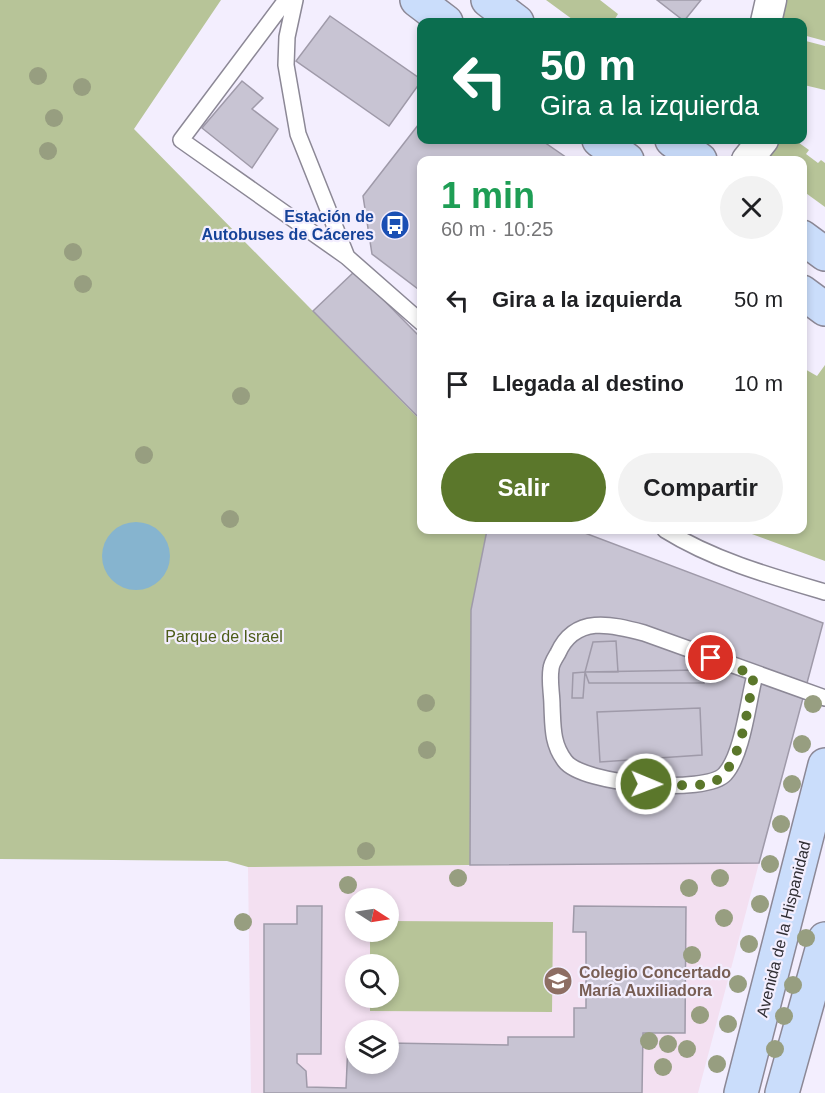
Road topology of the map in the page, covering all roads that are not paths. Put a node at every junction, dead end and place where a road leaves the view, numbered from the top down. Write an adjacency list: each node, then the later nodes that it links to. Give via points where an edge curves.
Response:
1 (286, 0): 15 (lane, via 181,140)
2 (295, 0): 15 (lane, via 286,65 298,134)
3 (417, 0): 6 (main road)
4 (488, 0): 7 (main road)
5 (771, 0): 8 (street)
6 (441, 18)
7 (512, 18)
8 (767, 18)
9 (605, 144): 12 (main road)
10 (678, 144): 13 (main road)
11 (760, 144): 14 (street)
12 (621, 156)
13 (694, 156)
14 (750, 156)
15 (347, 257): 18 (lane)
16 (807, 296): 17 (main road)
17 (825, 309)
18 (417, 319)
19 (671, 534): 20 (lane, via 757,572)
20 (825, 592)
21 (754, 675): 21 (lane, via 645,633 615,625 588,626 565,638 551,668 554,745 567,765 596,778 625,783 708,784 724,776 734,760); 22 (lane)
22 (825, 698)
23 (825, 765): 25 (main road, Avenida de la Hispanidad)
24 (825, 939): 26 (main road)
25 (741, 1093)
26 (782, 1093)

